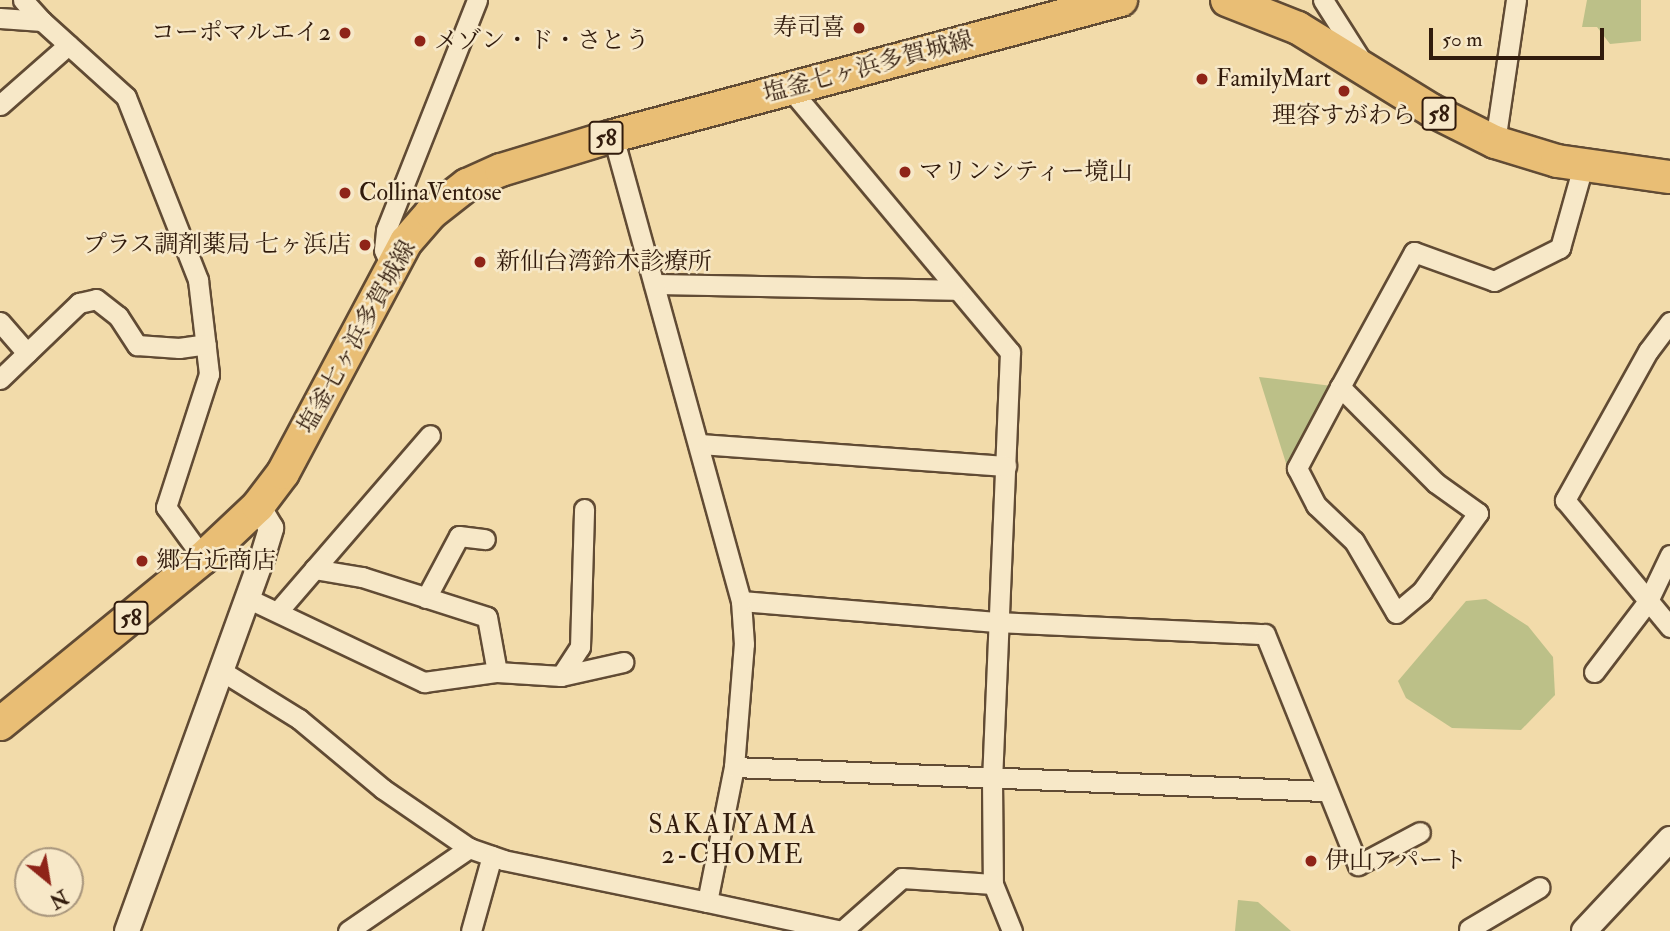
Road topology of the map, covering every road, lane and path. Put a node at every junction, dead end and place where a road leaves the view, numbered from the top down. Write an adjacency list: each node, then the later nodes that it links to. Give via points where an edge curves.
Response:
1 (23, 0): 8 (street)
2 (477, 0): 17 (street, via 386,230 384,250)
3 (1121, 0): 11 (main road, 塩釜七ヶ浜多賀城線 / 58)
4 (1227, 0): 10 (main road, 58, via 1298,28)
5 (1324, 0): 10 (street)
6 (1516, 0): 14 (street)
7 (0, 18): 8 (street)
8 (41, 21): 9 (street)
9 (68, 45): 12 (street); 22 (street, via 126,97 198,280)
10 (1364, 64): 14 (main road, 58, via 1431,110)
11 (790, 89): 13 (main road, 塩釜七ヶ浜多賀城線 / 58); 19 (street)
12 (0, 105)
13 (613, 136): 17 (main road, 塩釜七ヶ浜多賀城線 / 58, via 501,170 467,186 431,213); 18 (street)
14 (1495, 142): 15 (main road, 58)
15 (1583, 166): 16 (main road, 58); 25 (street, via 1560,248 1494,281 1414,252)
16 (1670, 177)
17 (391, 267): 29 (main road, 塩釜七ヶ浜多賀城線 / 58, via 283,473)
18 (654, 284): 19 (street); 27 (street)
19 (956, 290): 28 (street, via 1010,352)
20 (0, 322): 23 (street)
21 (1670, 322): 38 (street, via 1648,351 1565,500)
22 (206, 344): 23 (street, via 179,348 137,345 118,316 96,299 79,303); 33 (street, via 209,374 166,507)
23 (27, 353): 24 (street)
24 (0, 379)
25 (1340, 387): 25 (street, via 1297,468 1316,505 1354,541 1396,613 1422,591 1478,513 1436,483)
26 (430, 435): 34 (street)
27 (699, 444): 28 (street); 37 (street)
28 (1006, 466): 40 (street)
29 (258, 506): 33 (main road, 塩釜七ヶ浜多賀城線 / 58); 36 (street, via 271,528)
30 (584, 509): 46 (street, via 580,647)
31 (485, 539): 35 (street, via 459,536)
32 (1670, 555): 38 (street)
33 (203, 558): 47 (main road, 塩釜七ヶ浜多賀城線 / 58)
34 (314, 569): 35 (street, via 362,577); 39 (street)
35 (426, 598): 44 (street, via 487,617)
36 (249, 599): 39 (street); 43 (street)
37 (741, 601): 40 (street); 48 (street, via 744,644)
38 (1648, 601): 41 (street); 45 (street)
39 (279, 610): 44 (street, via 424,682)
40 (996, 622): 49 (street); 50 (street, via 1265,634)
41 (1670, 627)
42 (623, 663): 46 (street)
43 (220, 670): 52 (street, via 299,719 383,789); 59 (street)
44 (496, 672): 46 (street)
45 (1594, 672)
46 (561, 676)
47 (0, 724)
48 (734, 767): 49 (street); 57 (street)
49 (992, 779): 50 (street); 55 (street)
50 (1325, 792): 51 (street, via 1358,866)
51 (1420, 831)
52 (469, 848): 54 (street); 60 (street)
53 (1668, 848): 63 (street)
54 (492, 856): 57 (street); 61 (street)
55 (993, 884): 57 (street, via 902,878 842,930); 62 (street)
56 (1540, 887): 58 (street)
57 (706, 902)
58 (1469, 930)
59 (127, 931)
60 (348, 931)
61 (471, 931)
62 (1012, 931)
63 (1584, 931)

